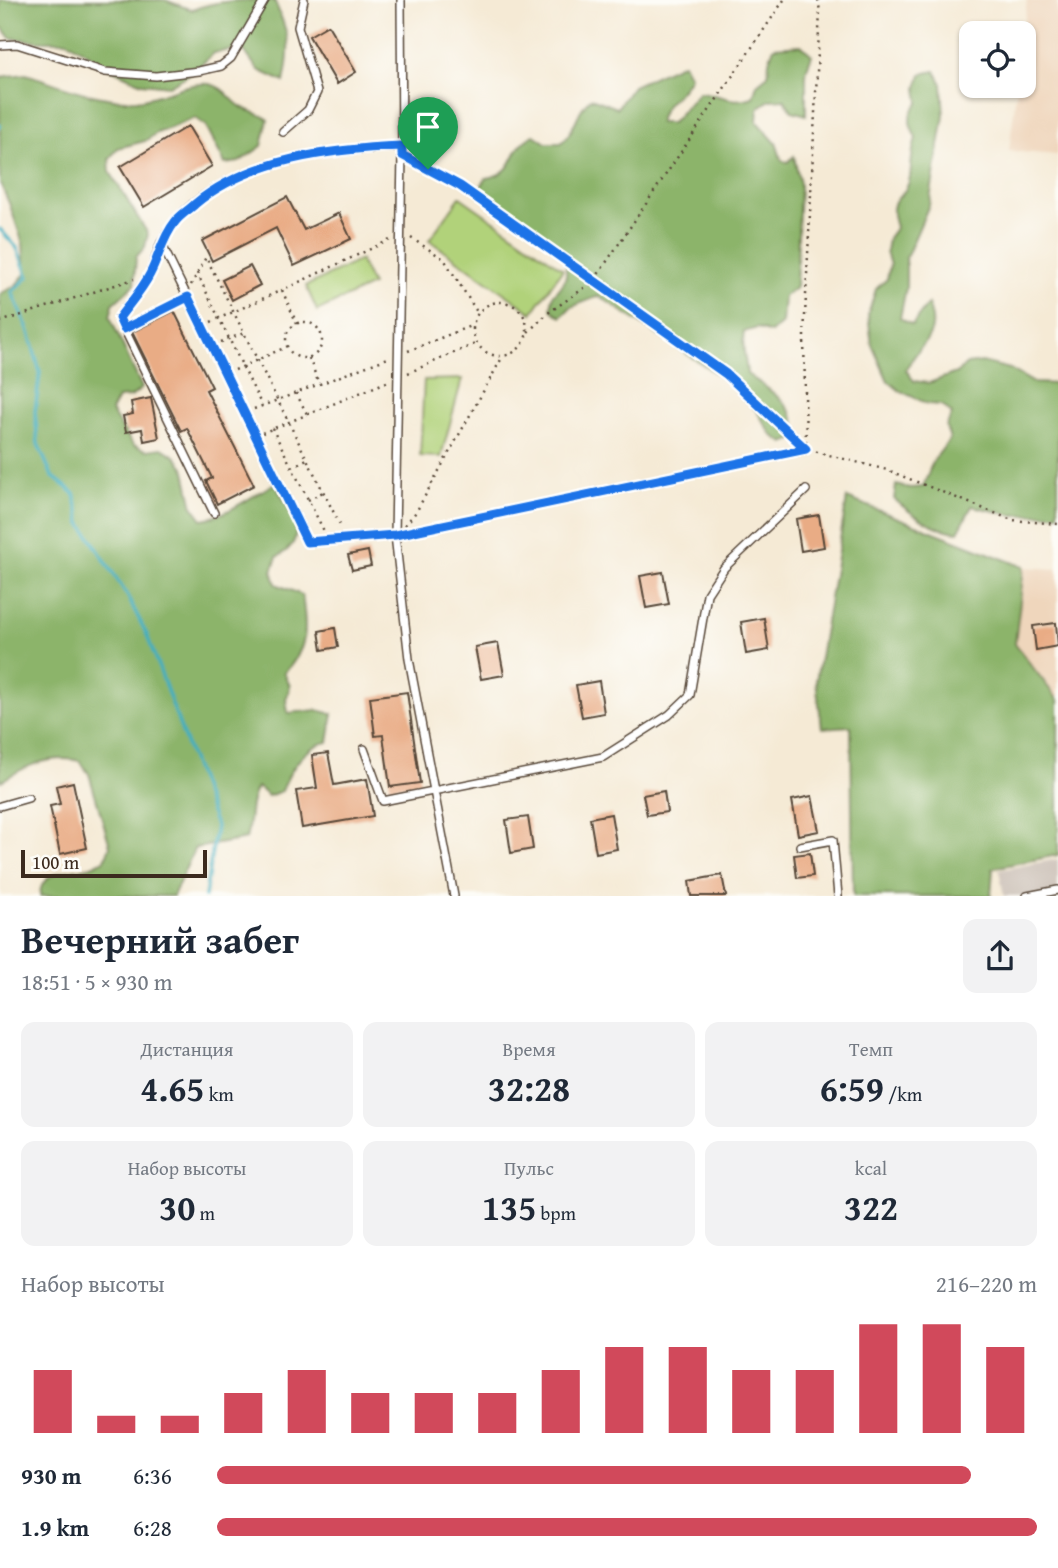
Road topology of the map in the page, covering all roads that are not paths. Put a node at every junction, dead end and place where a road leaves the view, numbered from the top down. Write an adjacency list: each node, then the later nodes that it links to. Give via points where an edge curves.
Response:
1 (265, 0): 4 (lane, via 231,58 221,66 199,71 156,76 105,72 17,44)
2 (304, 0): 5 (lane, via 298,27 317,92 308,110)
3 (401, 0): 6 (lane)
4 (0, 45)
5 (283, 132)
6 (402, 151): 7 (lane, via 360,148 285,161 236,177 176,220); 12 (lane)
7 (161, 243): 8 (lane); 9 (lane, via 150,274 119,318)
8 (187, 296): 9 (lane); 12 (lane, via 307,542)
9 (124, 329): 11 (lane)
10 (806, 490): 14 (lane, via 724,568 707,594 690,695 669,715 603,757)
11 (214, 513)
12 (395, 535): 14 (lane, via 409,659)
13 (363, 749): 14 (lane, via 383,801)
14 (433, 791): 19 (lane)
15 (28, 798): 16 (lane)
16 (0, 806)
17 (800, 846): 20 (lane, via 833,840)
18 (1058, 890): 21 (lane)
19 (454, 896)
20 (838, 896)
21 (1027, 896)

